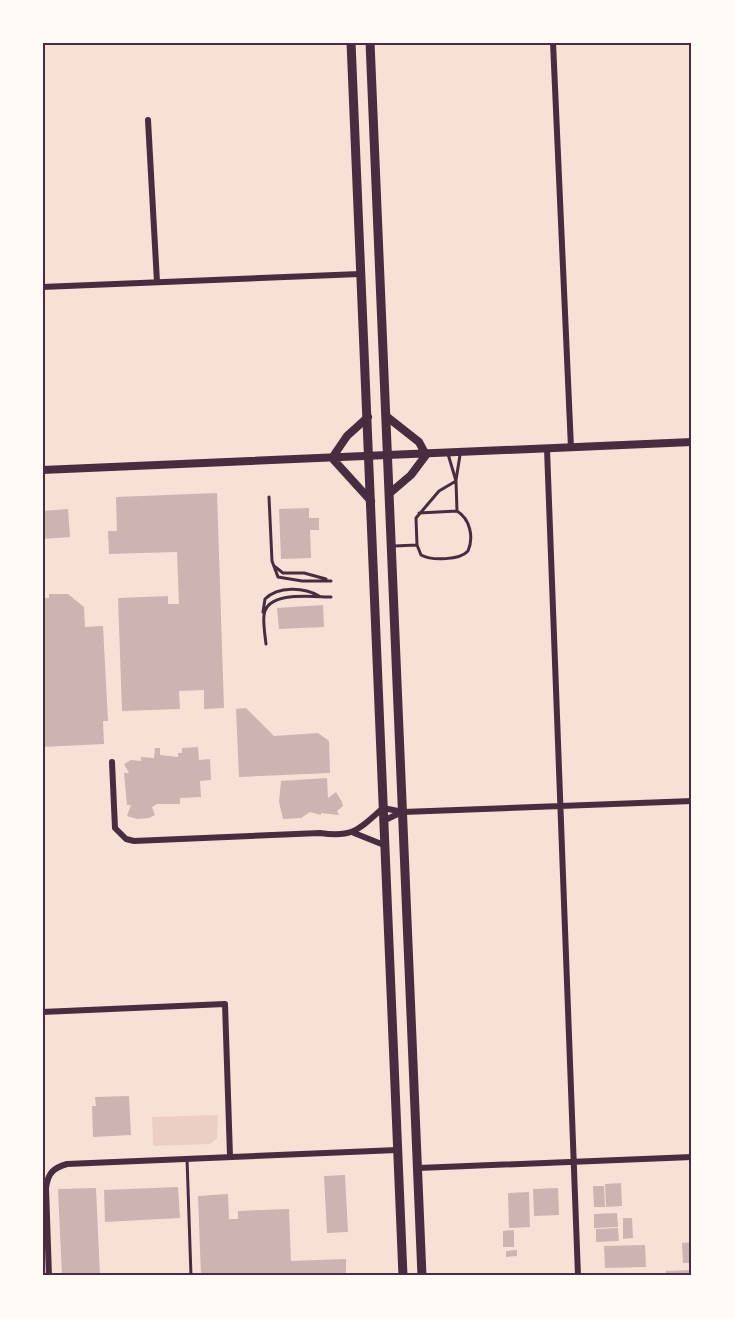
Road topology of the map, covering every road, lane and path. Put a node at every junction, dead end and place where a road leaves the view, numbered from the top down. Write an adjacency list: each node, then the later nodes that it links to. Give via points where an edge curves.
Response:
1 (351, 42): 5 (main road)
2 (370, 42): 8 (main road)
3 (553, 42): 11 (street)
4 (148, 120): 6 (street)
5 (360, 274): 6 (street); 9 (main road)
6 (157, 282): 7 (street)
7 (42, 287)
8 (386, 416): 15 (main road, via 419,442); 16 (main road)
9 (368, 417): 17 (main road); 18 (main road, via 347,436)
10 (692, 442): 11 (main road)
11 (571, 448): 12 (main road)
12 (547, 449): 13 (main road); 35 (street)
13 (460, 453): 14 (main road); 20 (lane)
14 (448, 454): 15 (main road); 20 (lane)
15 (426, 455): 16 (main road); 21 (main road)
16 (388, 456): 17 (main road); 21 (main road)
17 (370, 457): 18 (main road); 23 (main road)
18 (332, 458): 19 (main road); 23 (main road)
19 (42, 470)
20 (456, 482): 24 (lane); 25 (lane, via 439,491)
21 (390, 493): 27 (main road)
22 (269, 497): 28 (lane)
23 (371, 501): 36 (main road)
24 (457, 511): 25 (lane); 26 (lane, via 469,524 470,547 465,555 425,557)
25 (419, 513): 26 (lane)
26 (417, 545): 27 (lane)
27 (392, 546): 37 (main road)
28 (272, 561): 28 (lane, via 278,577 285,580 331,581 277,571)
29 (320, 597): 30 (lane); 31 (lane, via 278,599 268,605); 31 (lane, via 309,591 274,592 265,599)
30 (331, 597)
31 (264, 614): 32 (lane)
32 (266, 644)
33 (112, 762): 39 (street, via 115,828 126,839)
34 (692, 801): 35 (street)
35 (561, 806): 37 (street); 46 (street)
36 (383, 808): 37 (street); 38 (main road); 39 (street)
37 (403, 812): 38 (street); 47 (main road)
38 (383, 821): 40 (main road)
39 (354, 833): 40 (street)
40 (384, 845): 42 (main road)
41 (42, 1012): 43 (street, via 225,1004)
42 (398, 1150): 43 (street); 50 (main road)
43 (230, 1156): 45 (street)
44 (692, 1157): 46 (street)
45 (187, 1158): 48 (street, via 56,1167 47,1176 46,1188); 49 (lane)
46 (574, 1162): 47 (street); 52 (street)
47 (418, 1168): 51 (main road)
48 (50, 1276)
49 (191, 1276)
50 (403, 1276)
51 (422, 1276)
52 (578, 1276)

